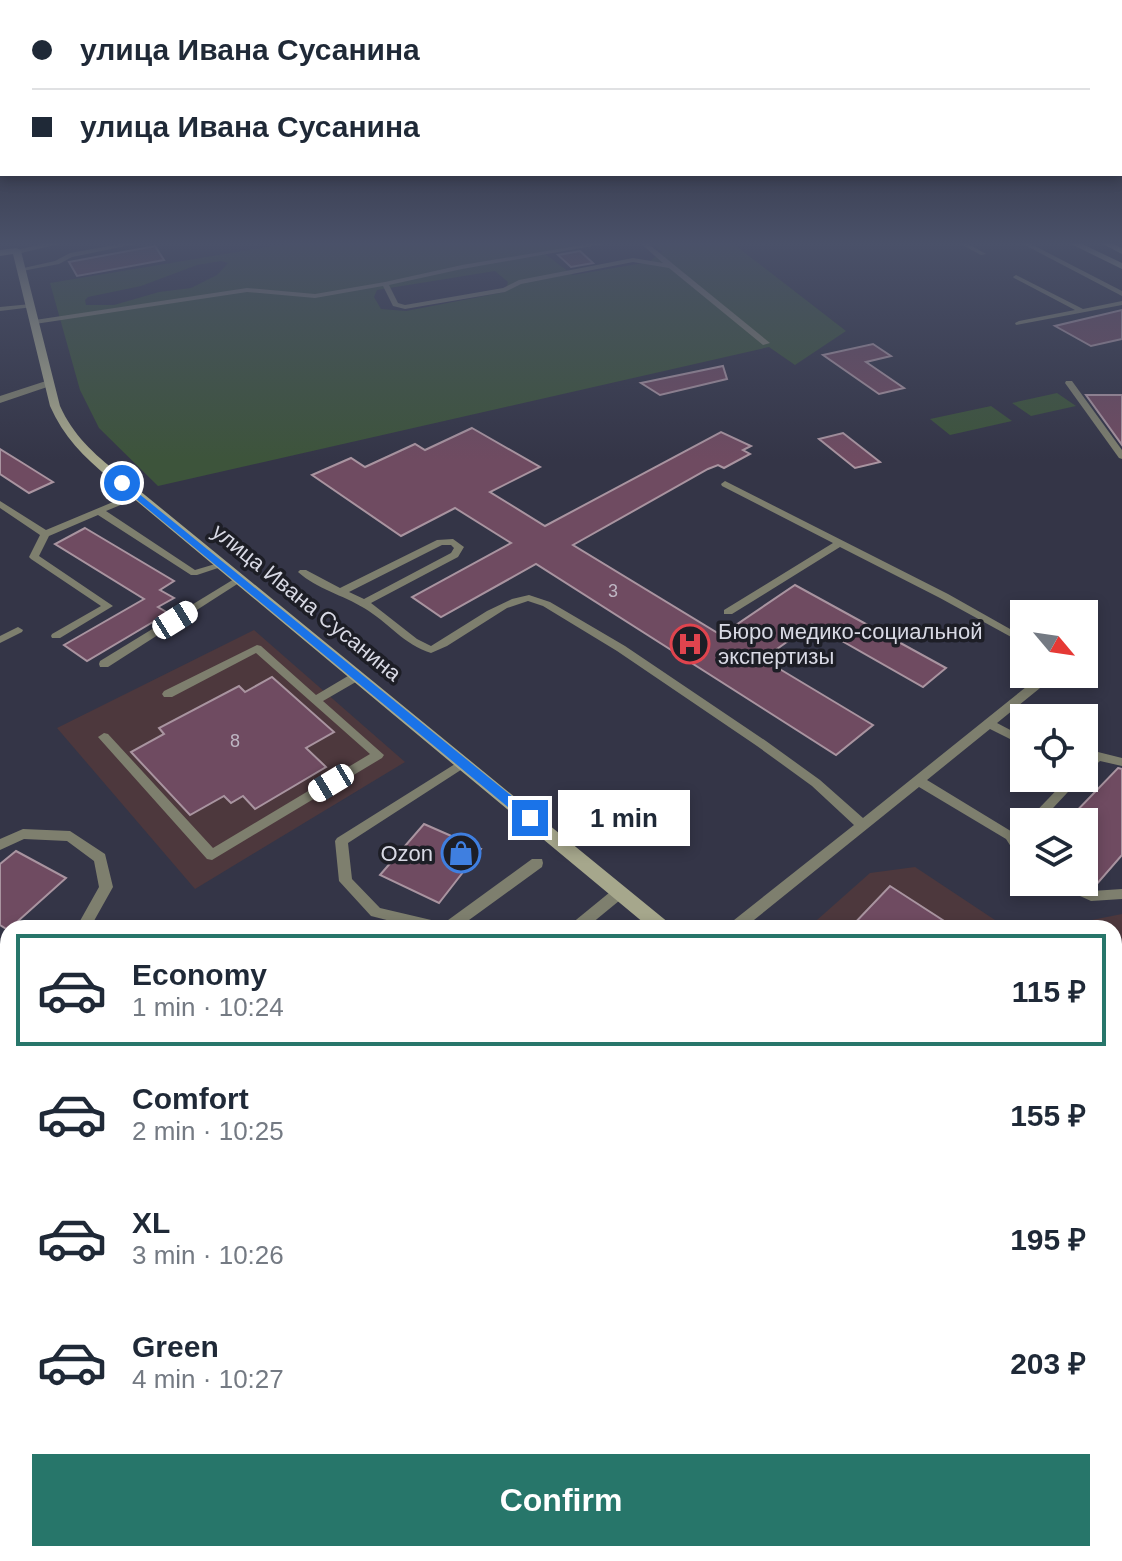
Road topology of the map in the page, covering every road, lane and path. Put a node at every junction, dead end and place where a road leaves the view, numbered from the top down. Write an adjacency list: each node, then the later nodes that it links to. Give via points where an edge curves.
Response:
1 (33, 315): 5 (street, улица Ивана Сусанина)
2 (82, 315): 5 (lane)
3 (731, 315): 7 (lane)
4 (1057, 315): 6 (lane)
5 (35, 322): 8 (street, улица Ивана Сусанина)
6 (1019, 323)
7 (766, 343)
8 (49, 383): 10 (street); 13 (street, улица Ивана Сусанина, via 68,432)
9 (1069, 383): 11 (lane)
10 (0, 400)
11 (1122, 456)
12 (725, 484): 17 (lane)
13 (137, 495): 15 (lane); 19 (street, улица Ивана Сусанина)
14 (0, 504): 16 (lane)
15 (99, 511): 16 (lane); 19 (lane, via 194,573)
16 (45, 534): 28 (lane, via 34,557 108,606)
17 (840, 543): 25 (lane); 27 (lane)
18 (419, 553): 20 (lane, via 436,557); 20 (lane, via 446,542 459,547 458,553); 23 (lane)
19 (222, 565): 22 (street, улица Ивана Сусанина)
20 (435, 566): 24 (lane)
21 (303, 572): 23 (lane, via 327,589)
22 (239, 579): 30 (lane); 31 (street, улица Ивана Сусанина)
23 (342, 591): 24 (lane)
24 (364, 603): 44 (lane, via 431,650 511,604 529,598 544,601 816,783)
25 (728, 612)
26 (18, 630): 29 (lane)
27 (1010, 634)
28 (56, 636)
29 (0, 640)
30 (104, 664)
31 (357, 676): 34 (lane); 40 (street, улица Ивана Сусанина)
32 (1033, 688): 35 (lane)
33 (168, 694): 34 (lane, via 257,648)
34 (315, 700): 37 (lane, via 378,755 212,855)
35 (990, 724): 36 (lane); 41 (lane)
36 (1010, 735)
37 (104, 737)
38 (1098, 756): 39 (lane)
39 (1122, 762)
40 (463, 763): 48 (street, улица Ивана Сусанина); 52 (lane, via 341,841 346,881 376,912)
41 (921, 782): 44 (lane); 45 (lane)
42 (1061, 792): 43 (lane)
43 (1046, 808)
44 (862, 825): 56 (lane)
45 (1010, 830)
46 (0, 845): 51 (lane, via 23,834 70,836 100,858 106,887)
47 (537, 863): 53 (lane)
48 (620, 892): 54 (lane); 55 (street, улица Ивана Сусанина)
49 (1122, 894): 50 (lane)
50 (1098, 896)
51 (87, 920)
52 (408, 920)
53 (459, 920)
54 (586, 920)
55 (653, 920)
56 (744, 920)

